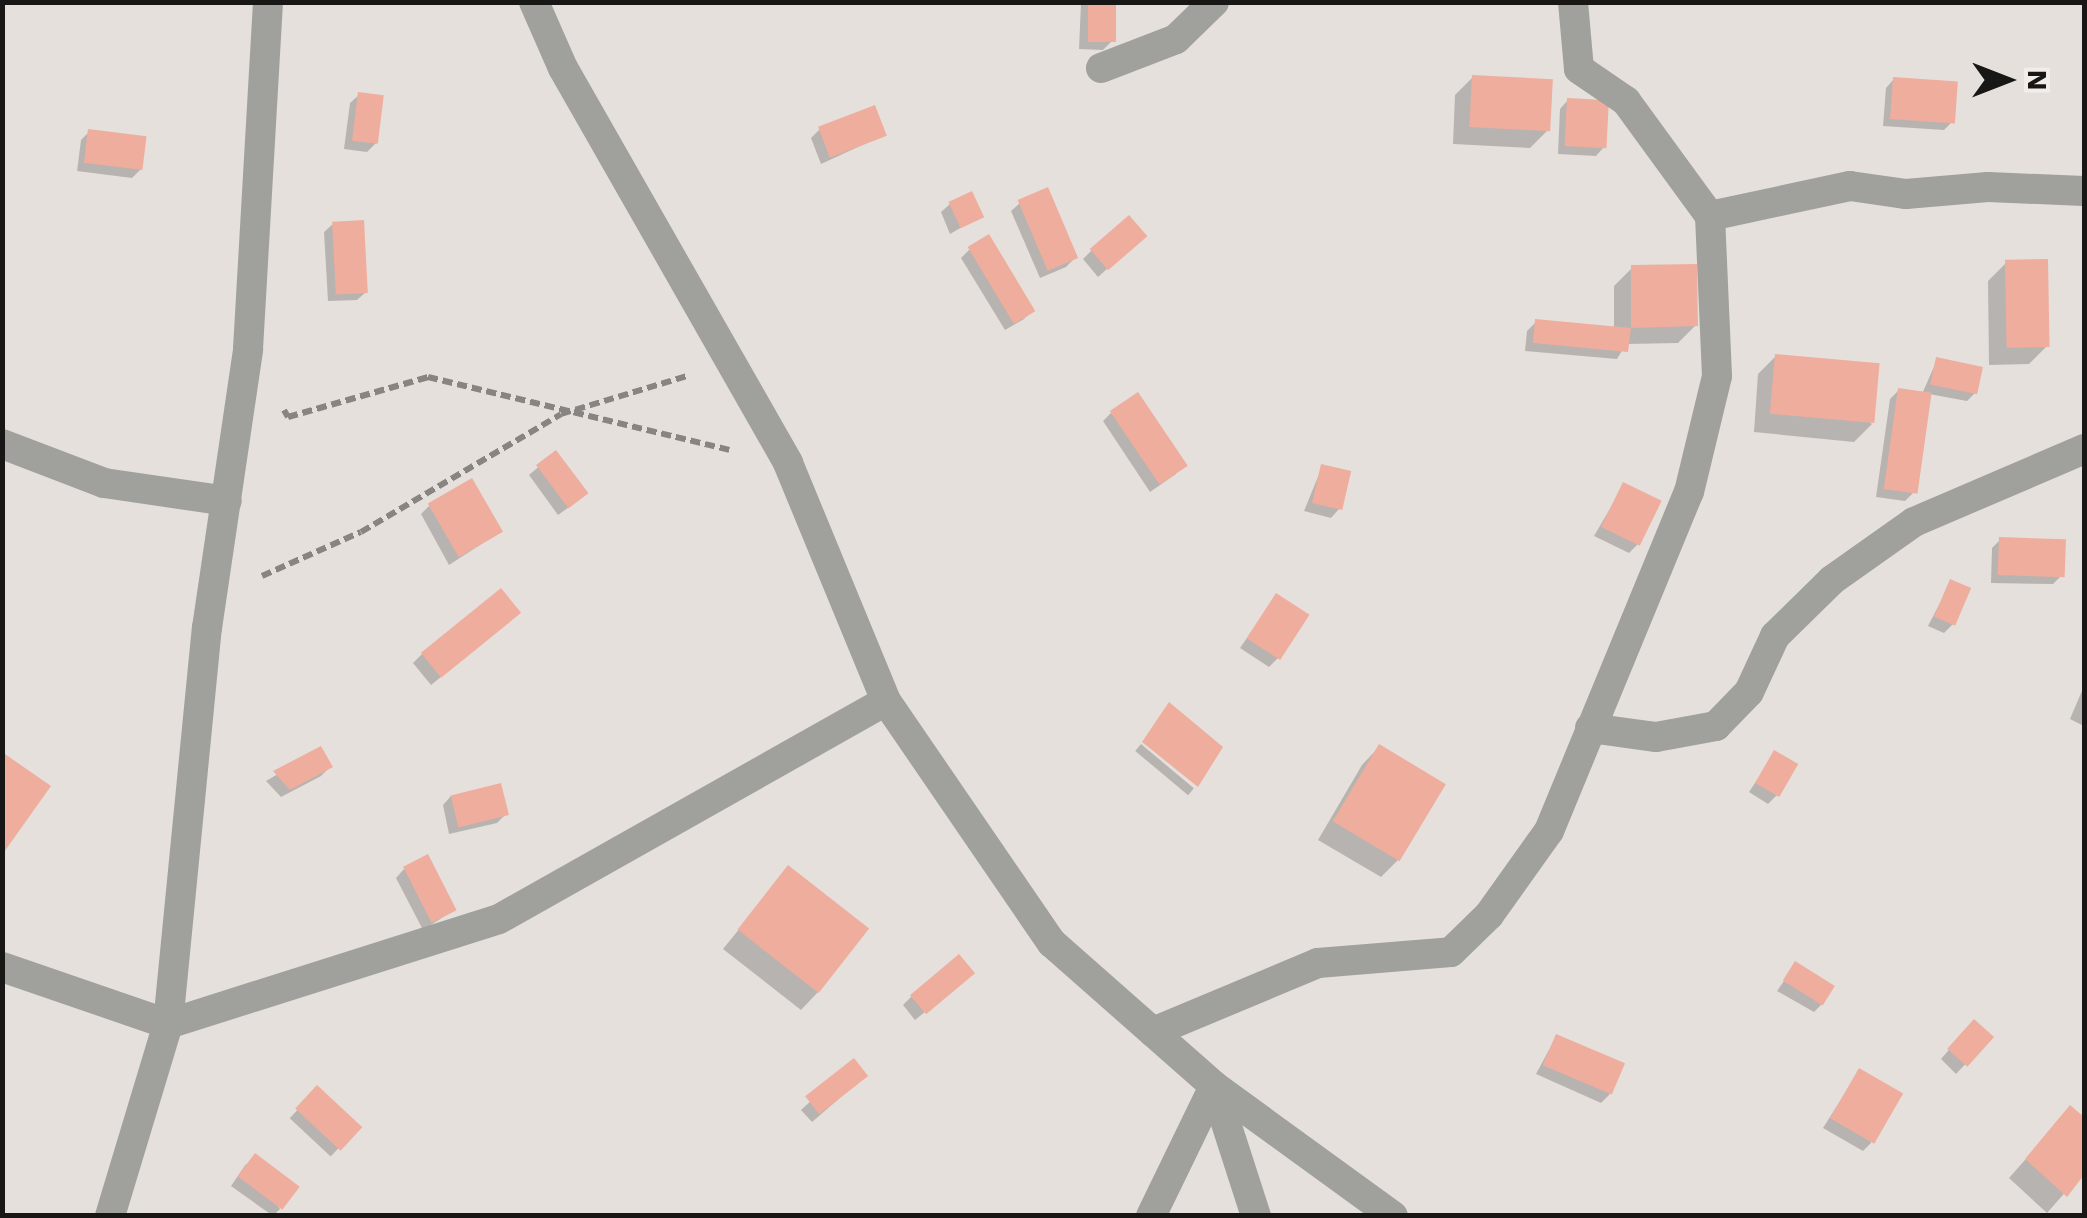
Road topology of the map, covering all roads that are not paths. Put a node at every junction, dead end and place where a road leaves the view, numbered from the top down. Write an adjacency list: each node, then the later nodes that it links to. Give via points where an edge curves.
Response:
1 (268, 2): 10 (street, via 248,349)
2 (534, 2): 11 (street, via 562,68 788,463)
3 (1214, 2): 5 (street, via 1176,39)
4 (1573, 2): 7 (street, via 1579,69 1626,100)
5 (1101, 68)
6 (2084, 191): 7 (street, via 1988,187 1906,194 1850,186)
7 (1710, 216): 12 (street, via 1718,376 1688,492)
8 (2, 444): 10 (street, via 104,483)
9 (2084, 449): 12 (street, via 1914,522 1832,580 1775,636 1749,692 1716,726 1656,737)
10 (227, 501): 14 (street, via 207,628)
11 (886, 701): 14 (street, via 499,919); 15 (street, via 1052,944)
12 (1590, 728): 15 (street, via 1549,831 1488,915 1451,952 1318,963)
13 (2, 967): 14 (street)
14 (168, 1024): 17 (street)
15 (1153, 1032): 16 (street)
16 (1214, 1086): 18 (street); 19 (street); 20 (street)
17 (110, 1216)
18 (1151, 1216)
19 (1256, 1216)
20 (1393, 1216)

